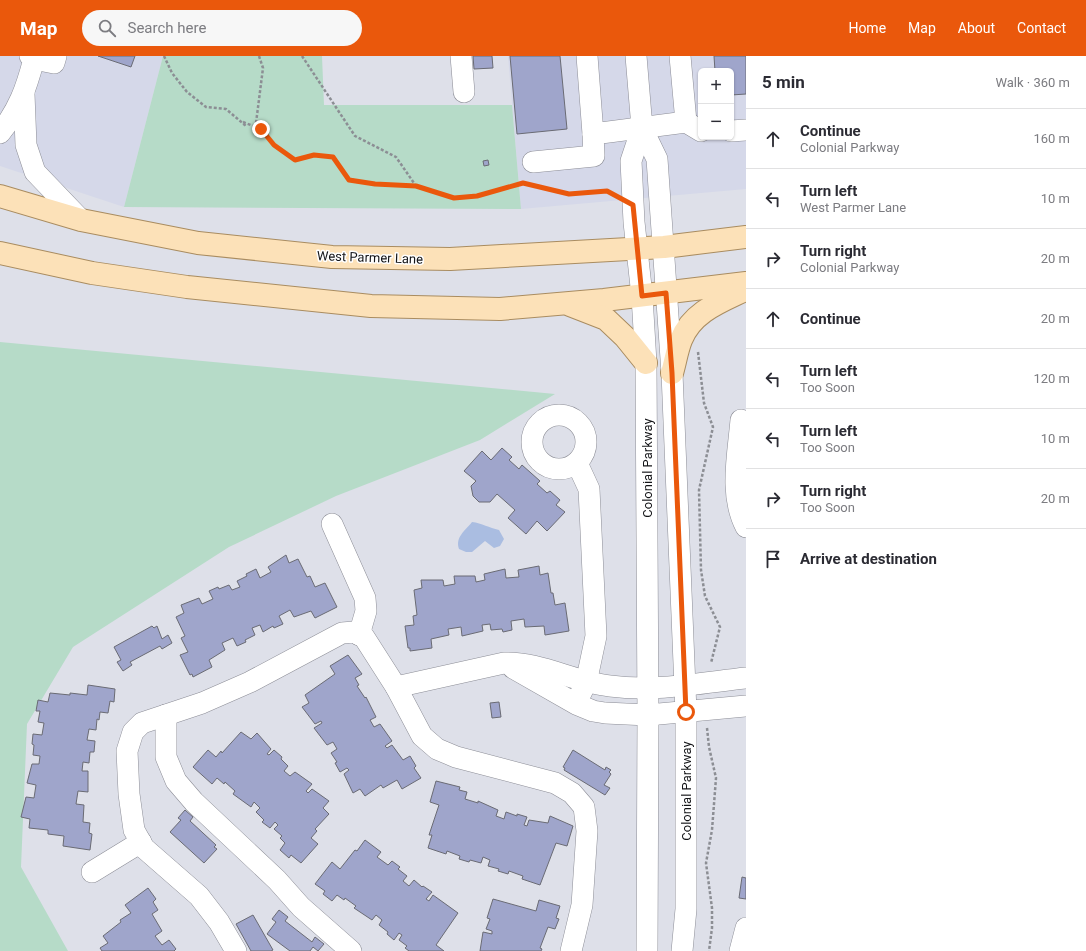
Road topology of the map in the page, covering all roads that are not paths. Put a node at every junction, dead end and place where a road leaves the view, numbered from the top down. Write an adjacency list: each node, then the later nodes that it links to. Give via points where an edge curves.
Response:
1 (56, 56): 6 (street, via 54,63)
2 (461, 56): 7 (street)
3 (587, 56): 14 (street)
4 (636, 56): 10 (street)
5 (680, 56): 9 (street)
6 (32, 58): 8 (street)
7 (464, 92)
8 (24, 94): 13 (street, via 8,124); 17 (street, via 26,145 35,172)
9 (693, 126): 10 (street)
10 (642, 128): 14 (street); 19 (street, Colonial Parkway, via 657,159); 20 (street, Colonial Parkway, via 631,161)
11 (746, 130): 12 (street)
12 (734, 132)
13 (0, 133)
14 (593, 134): 15 (street, via 594,156)
15 (534, 162)
16 (0, 196): 17 (main road, West Parmer Lane)
17 (81, 220): 20 (main road, West Parmer Lane, via 198,243 332,257 450,258)
18 (746, 237): 19 (main road, West Parmer Lane)
19 (664, 247): 20 (main road, West Parmer Lane); 24 (street, Colonial Parkway)
20 (638, 249): 25 (street, Colonial Parkway)
21 (0, 253): 26 (main road, via 92,273 187,287 338,304 500,309)
22 (746, 283): 24 (main road)
23 (746, 289): 28 (main road, via 695,317 681,340)
24 (666, 293): 25 (main road); 28 (street, Colonial Parkway)
25 (642, 296): 26 (main road); 27 (street, Colonial Parkway)
26 (565, 303): 27 (main road, via 606,319)
27 (646, 363): 39 (street, Colonial Parkway)
28 (672, 373): 37 (street, Colonial Parkway)
29 (741, 420): 32 (street, via 736,475 739,514)
30 (577, 463): 36 (street, via 589,489 596,628)
31 (332, 524): 33 (street, via 365,598 366,611)
32 (746, 527)
33 (359, 635): 38 (street, via 364,637 379,658); 43 (street, via 354,632 342,633 250,682)
34 (504, 663): 36 (street, via 521,663); 38 (street); 40 (street)
35 (746, 678): 37 (street)
36 (586, 683): 39 (street); 40 (street)
37 (685, 685): 39 (street); 42 (street, Colonial Parkway)
38 (396, 687): 50 (street, via 422,736 437,749 456,757 555,783 572,793 584,807 587,831 582,905)
39 (648, 688): 44 (street, Colonial Parkway)
40 (576, 704): 44 (street, via 605,713)
41 (746, 706): 42 (street)
42 (686, 712): 44 (street); 52 (street, Colonial Parkway, via 686,909)
43 (166, 715): 45 (street, via 142,723 133,732 127,751 134,830); 49 (street, via 166,757 176,781 194,802 277,880 301,907)
44 (648, 715): 51 (street, Colonial Parkway)
45 (140, 842): 46 (street); 48 (street, via 199,896 219,922)
46 (92, 872)
47 (746, 928): 53 (street)
48 (236, 951)
49 (351, 951)
50 (571, 951)
51 (647, 951)
52 (682, 951)
53 (740, 951)

